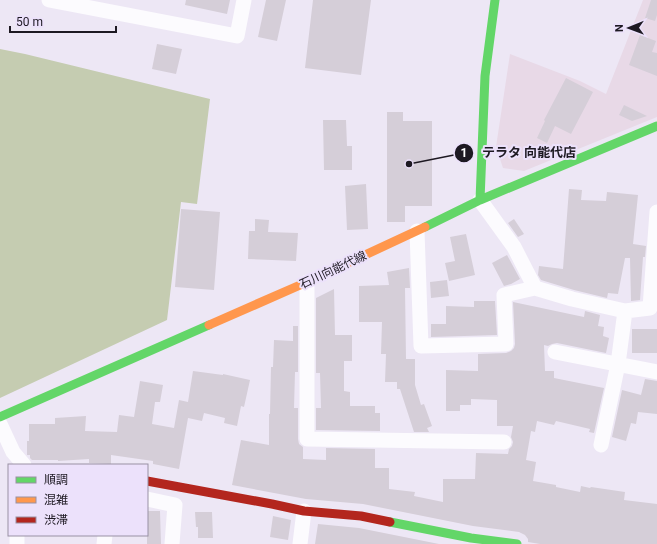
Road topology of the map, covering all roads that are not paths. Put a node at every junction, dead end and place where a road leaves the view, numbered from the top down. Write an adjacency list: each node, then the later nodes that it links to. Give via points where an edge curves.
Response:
1 (49, 0): 2 (street, via 237,36)
2 (244, 0)
3 (495, 0): 5 (main road, via 485,76)
4 (657, 126): 5 (main road, 石川向能代線)
5 (480, 200): 7 (main road, 石川向能代線); 9 (street, via 514,247)
6 (657, 212): 10 (street, via 650,308)
7 (417, 232): 8 (main road, 石川向能代線); 9 (street, via 421,346 506,344 504,295)
8 (307, 282): 14 (main road, 石川向能代線); 16 (street, via 307,439)
9 (535, 288): 10 (street)
10 (626, 311): 12 (street)
11 (555, 352): 12 (street)
12 (618, 364): 13 (street); 17 (street)
13 (657, 372)
14 (0, 417)
15 (0, 424): 18 (street)
16 (504, 442)
17 (601, 445)
18 (23, 464)
19 (148, 481): 21 (main road)
20 (148, 499): 22 (street, via 175,505)
21 (304, 511): 23 (street); 24 (main road, via 361,516 471,538)
22 (172, 544)
23 (300, 544)
24 (517, 544)

